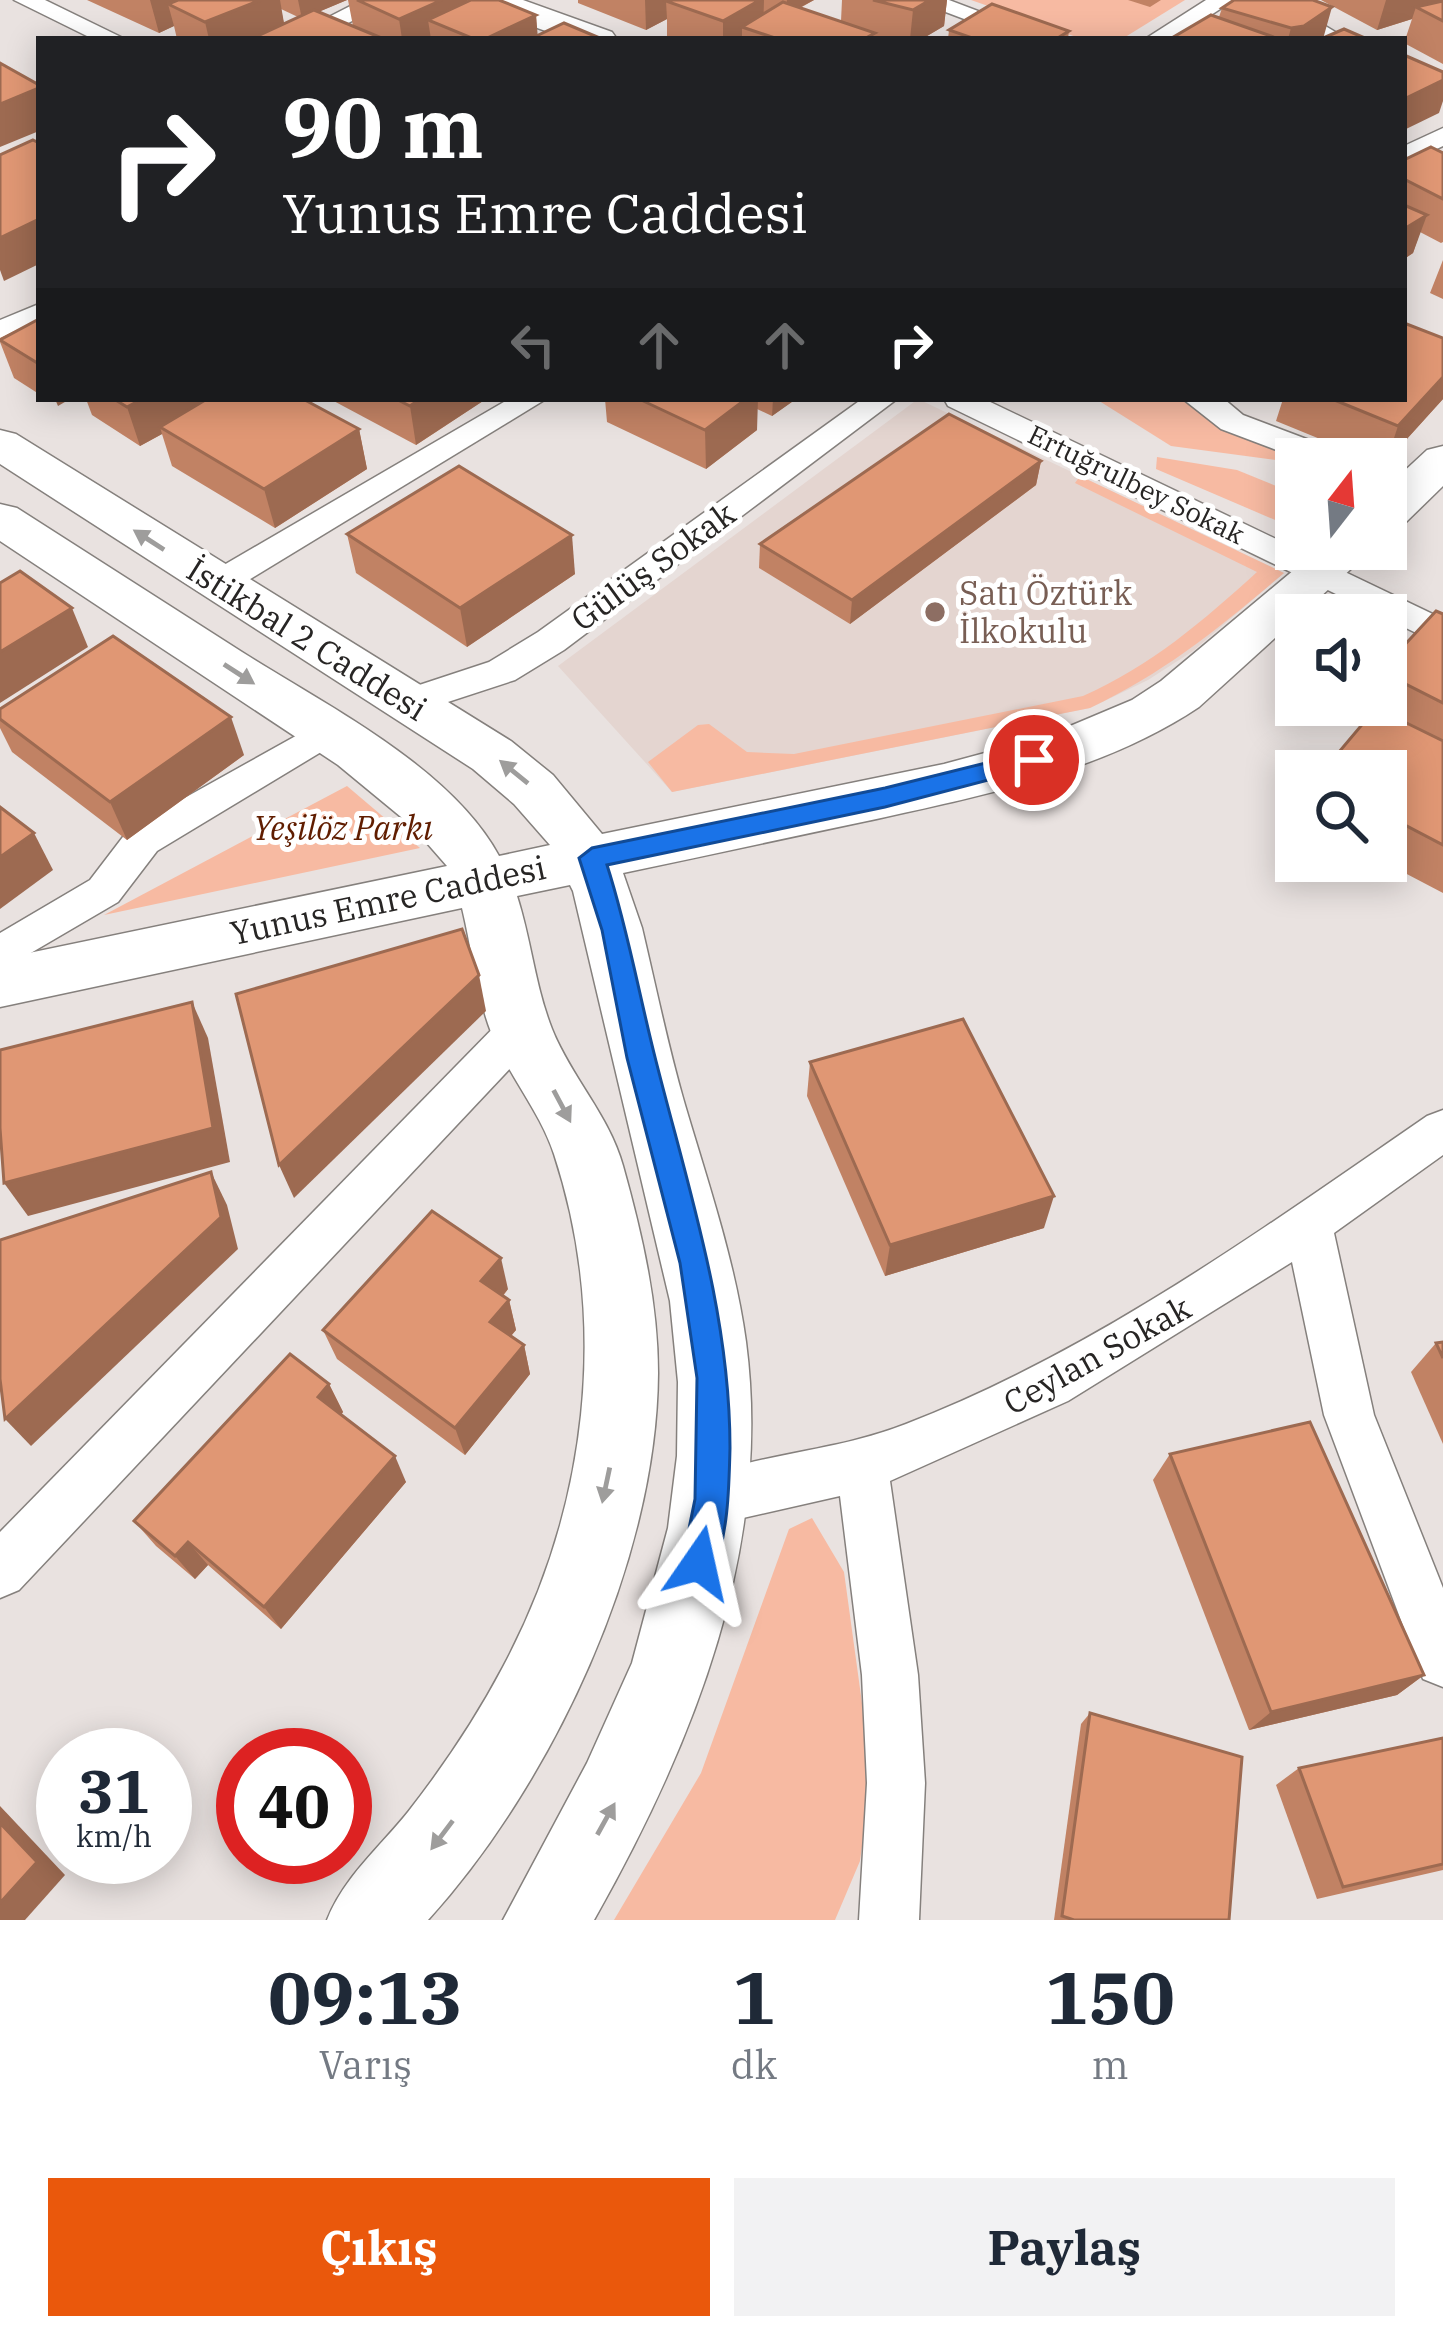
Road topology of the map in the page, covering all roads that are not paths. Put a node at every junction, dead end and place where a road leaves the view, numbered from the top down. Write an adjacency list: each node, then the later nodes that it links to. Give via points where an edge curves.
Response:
1 (26, 0): 7 (street)
2 (381, 0): 8 (street)
3 (491, 0): 9 (street)
4 (926, 0): 10 (street)
5 (1222, 0): 11 (street)
6 (1265, 0): 12 (street)
7 (106, 36)
8 (304, 36)
9 (592, 36)
10 (1031, 36)
11 (1162, 36)
12 (1330, 36)
13 (1443, 136): 14 (street)
14 (1407, 154)
15 (36, 314): 16 (street)
16 (0, 332)
17 (526, 402): 31 (street)
18 (878, 402): 33 (street, Gülüş Sokak, via 551,641 502,671)
19 (966, 402): 28 (street, Ertuğrulbey Sokak)
20 (994, 402): 27 (street)
21 (1205, 402): 22 (street)
22 (1275, 438)
23 (0, 444): 31 (street, İstikbal 2 Caddesi, one-way to 23)
24 (1443, 460): 25 (street)
25 (1407, 494)
26 (0, 519): 34 (street, İstikbal 2 Caddesi, one-way to 34)
27 (1275, 531)
28 (1275, 532)
29 (1304, 570): 35 (street, Yunus Emre Caddesi, via 1180,694 1109,733 904,793)
30 (1349, 570): 32 (street, Ertuğrulbey Sokak)
31 (217, 584): 33 (street, İstikbal 2 Caddesi)
32 (1443, 634)
33 (408, 702): 35 (street, İstikbal 2 Caddesi, one-way to 33, via 513,770)
34 (328, 731): 36 (street, İstikbal 2 Caddesi, via 455,835); 37 (street, via 143,840 104,891)
35 (592, 858): 36 (street, Yunus Emre Caddesi); 43 (street, via 695,1263 714,1378)
36 (482, 878): 38 (street, Yunus Emre Caddesi); 39 (street)
37 (0, 954)
38 (0, 983)
39 (521, 1028): 44 (street); 46 (street, one-way to 46, via 585,1149 610,1248 621,1324 619,1424 594,1543 550,1660 476,1790)
40 (1443, 1130): 41 (street, Ceylan Sokak)
41 (1308, 1224): 42 (street, Ceylan Sokak, via 1155,1329 1035,1394); 45 (street, via 1349,1415)
42 (862, 1463): 43 (street, Ceylan Sokak); 48 (street, via 891,1696)
43 (712, 1499): 47 (street, one-way to 43, via 610,1813 661,1699)
44 (0, 1571)
45 (1443, 1659)
46 (370, 1920)
47 (546, 1920)
48 (889, 1920)

